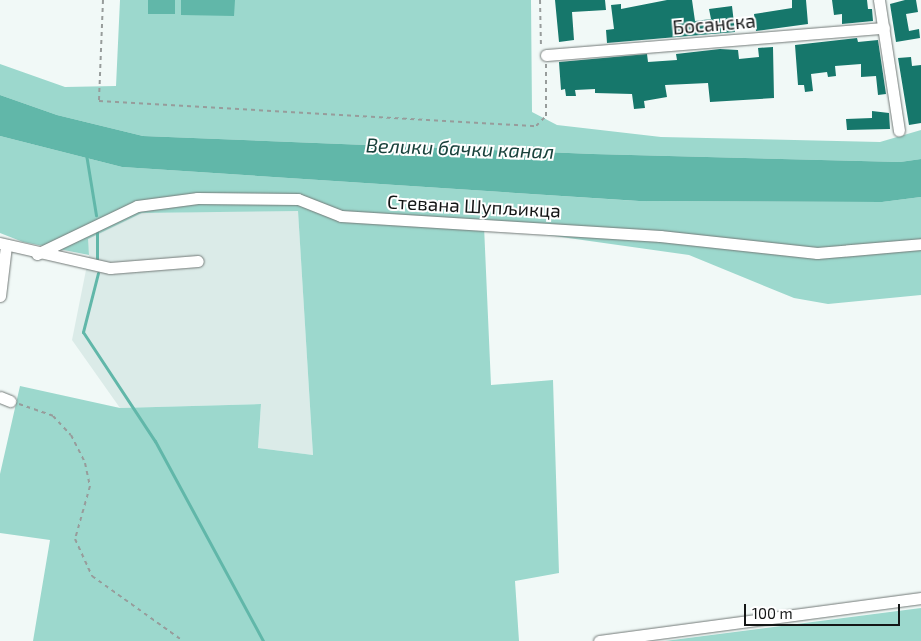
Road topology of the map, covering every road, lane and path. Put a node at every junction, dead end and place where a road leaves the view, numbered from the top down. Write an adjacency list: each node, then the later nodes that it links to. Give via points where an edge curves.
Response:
1 (102, 0): 5 (path, via 99,101 536,126 546,116)
2 (540, 0): 5 (path, via 540,44)
3 (879, 0): 4 (street)
4 (884, 28): 5 (street, Босанска); 6 (street)
5 (546, 55)
6 (898, 130)
7 (3, 244): 9 (street); 11 (street)
8 (921, 244): 9 (street, Стевана Шупљикца, via 817,253 660,236 341,216 298,199 197,198 137,206)
9 (37, 254): 10 (street, via 110,268)
10 (198, 262)
11 (0, 296)
12 (5, 399): 14 (path, via 53,416 71,435 85,463 90,486 75,539 92,576)
13 (921, 598): 15 (street)
14 (183, 641)
15 (598, 641)

